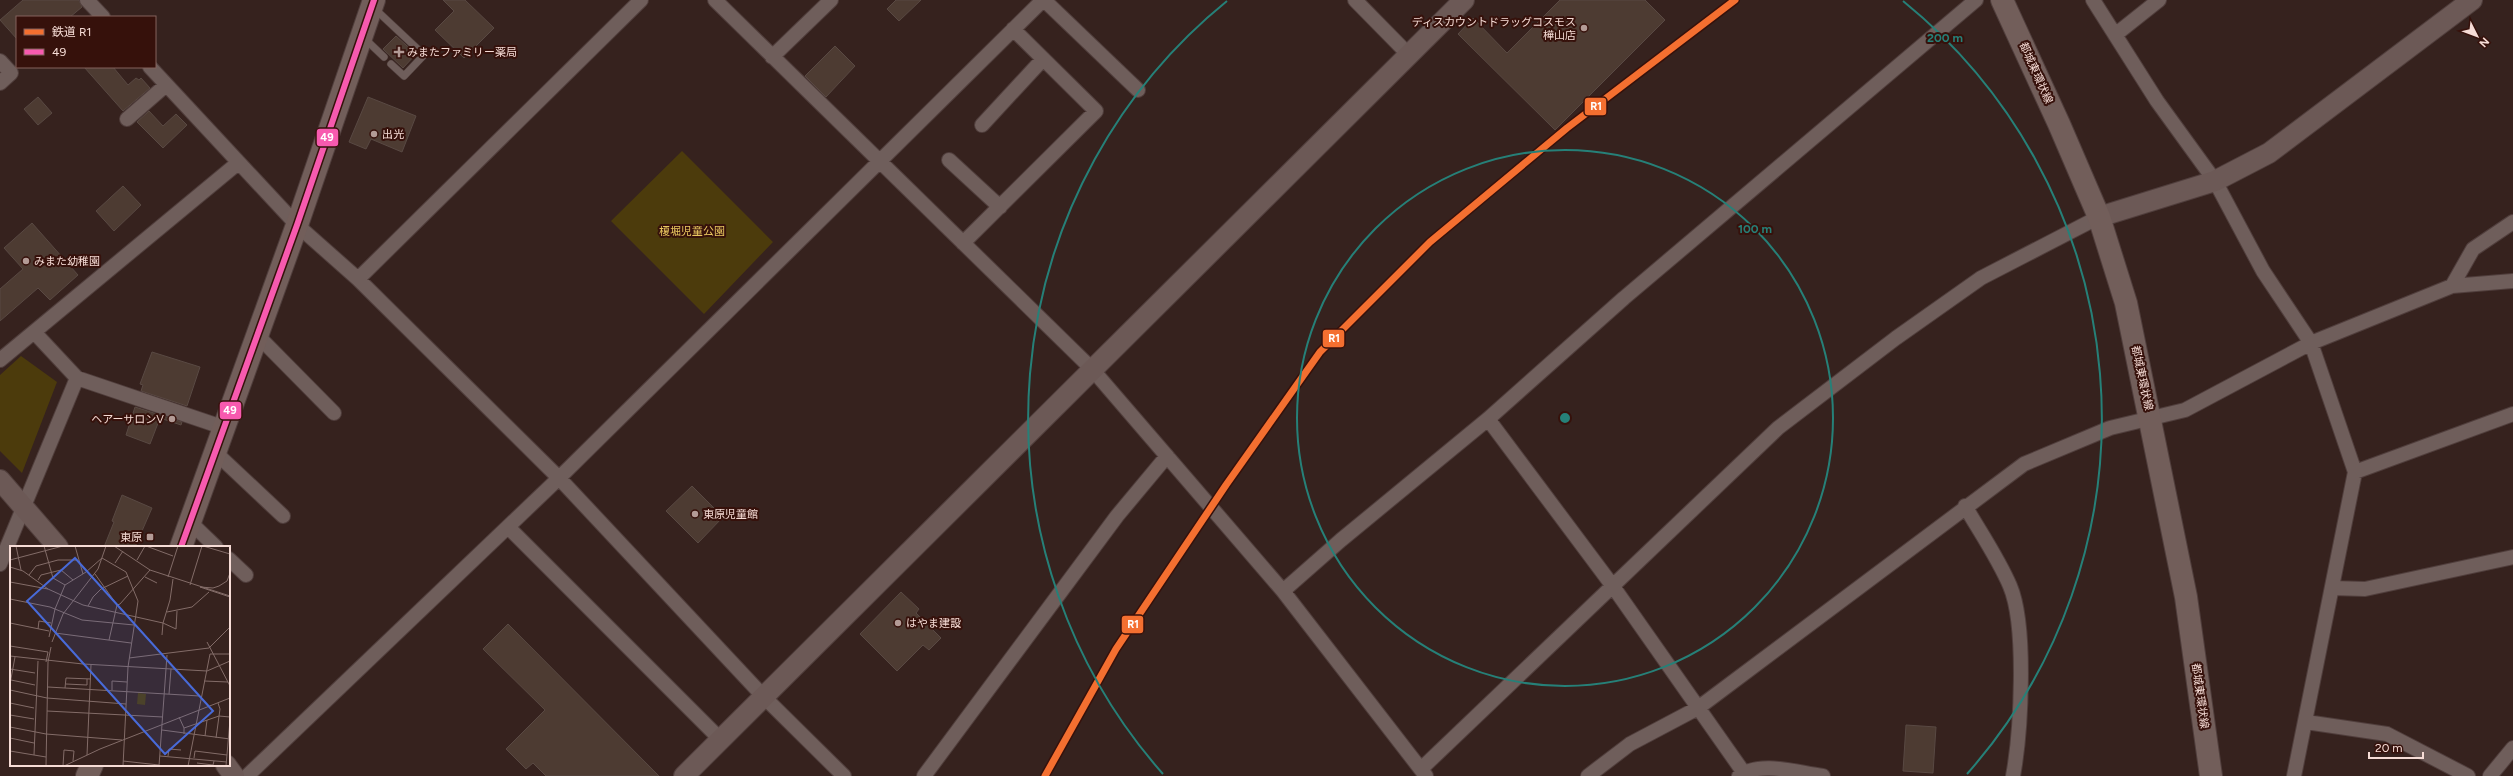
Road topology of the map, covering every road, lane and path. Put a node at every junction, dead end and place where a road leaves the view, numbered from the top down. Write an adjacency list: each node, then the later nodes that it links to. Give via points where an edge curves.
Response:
1 (87, 0): 14 (street)
2 (640, 0): 39 (street)
3 (716, 0): 19 (street)
4 (831, 0): 19 (street)
5 (1044, 0): 15 (street); 27 (street)
6 (1355, 0): 18 (street)
7 (1464, 0): 18 (street)
8 (1976, 0): 50 (street, via 1624,298)
9 (2002, 0): 35 (main road, 都城東環状線)
10 (2093, 0): 17 (street)
11 (2472, 0): 33 (street, via 2269,153)
12 (2155, 1): 17 (street)
13 (373, 3): 16 (main road); 23 (lane, via 424,55 404,76)
14 (102, 16)
15 (1013, 29): 21 (street); 31 (street)
16 (360, 35): 20 (lane); 37 (main road)
17 (2115, 35): 33 (street, via 2157,101)
18 (1409, 55): 46 (street)
19 (772, 57): 31 (street)
20 (384, 58)
21 (1043, 59): 29 (street); 34 (street, via 1096,111)
22 (0, 61): 25 (street, via 11,73)
23 (391, 64)
24 (151, 68): 26 (street)
25 (0, 83)
26 (166, 85): 28 (street); 32 (street)
27 (1138, 90)
28 (127, 119)
29 (982, 125)
30 (949, 160): 34 (street)
31 (880, 162): 38 (street); 56 (street)
32 (238, 163): 37 (street); 42 (street)
33 (2215, 181): 35 (street); 44 (street, via 2263,271)
34 (1000, 207): 38 (street)
35 (2099, 218): 51 (main road, 都城東環状線, via 2126,303); 70 (street, via 1980,278 1896,338 1778,428)
36 (2513, 222): 41 (street, via 2473,249)
37 (297, 225): 39 (street); 43 (main road)
38 (963, 243): 46 (street)
39 (358, 279): 56 (street)
40 (2513, 281): 41 (street)
41 (2452, 286): 44 (street)
42 (34, 332): 45 (street); 47 (street)
43 (258, 336): 48 (street); 52 (main road)
44 (2311, 343): 51 (street, via 2185,410); 55 (street)
45 (0, 360)
46 (1092, 369): 54 (street); 73 (street)
47 (77, 378): 52 (street); 58 (street)
48 (334, 414)
49 (2513, 414): 55 (street)
50 (1488, 419): 70 (street); 72 (street)
51 (2151, 420): 59 (street, via 2110,428 2024,464); 91 (main road, 都城東環状線, via 2186,597)
52 (225, 428): 53 (main road)
53 (216, 453): 60 (street); 61 (main road)
54 (1167, 456): 72 (street); 87 (street, via 1117,516)
55 (2355, 472): 71 (street)
56 (559, 478): 62 (street); 73 (street)
57 (0, 480): 58 (street)
58 (24, 505): 63 (street); 68 (street)
59 (1965, 506): 74 (street); 90 (street, via 2010,587 2018,626 2020,691)
60 (283, 516)
61 (190, 522): 64 (main road); 65 (street)
62 (508, 526): 76 (street); 84 (street)
63 (57, 546)
64 (181, 546)
65 (215, 546)
66 (2513, 557): 71 (street, via 2366,589)
67 (230, 560): 69 (street)
68 (0, 564)
69 (246, 576)
70 (1612, 585): 74 (street); 80 (street)
71 (2332, 588): 75 (street)
72 (1283, 591): 80 (street)
73 (763, 696): 76 (street); 86 (street)
74 (1698, 708): 81 (street); 88 (street, via 1630,744)
75 (2306, 722): 92 (street); 93 (street, via 2386,734)
76 (720, 739): 85 (street)
77 (2513, 748): 94 (street)
78 (92, 766): 82 (main road)
79 (227, 766): 83 (street)
80 (1423, 773)
81 (1742, 774): 89 (street, via 1763,767)
82 (87, 776)
83 (234, 776)
84 (247, 776)
85 (684, 776)
86 (844, 776)
87 (924, 776)
88 (1588, 776)
89 (1823, 776)
90 (2013, 776)
91 (2211, 776)
92 (2294, 776)
93 (2468, 776)
94 (2490, 776)

